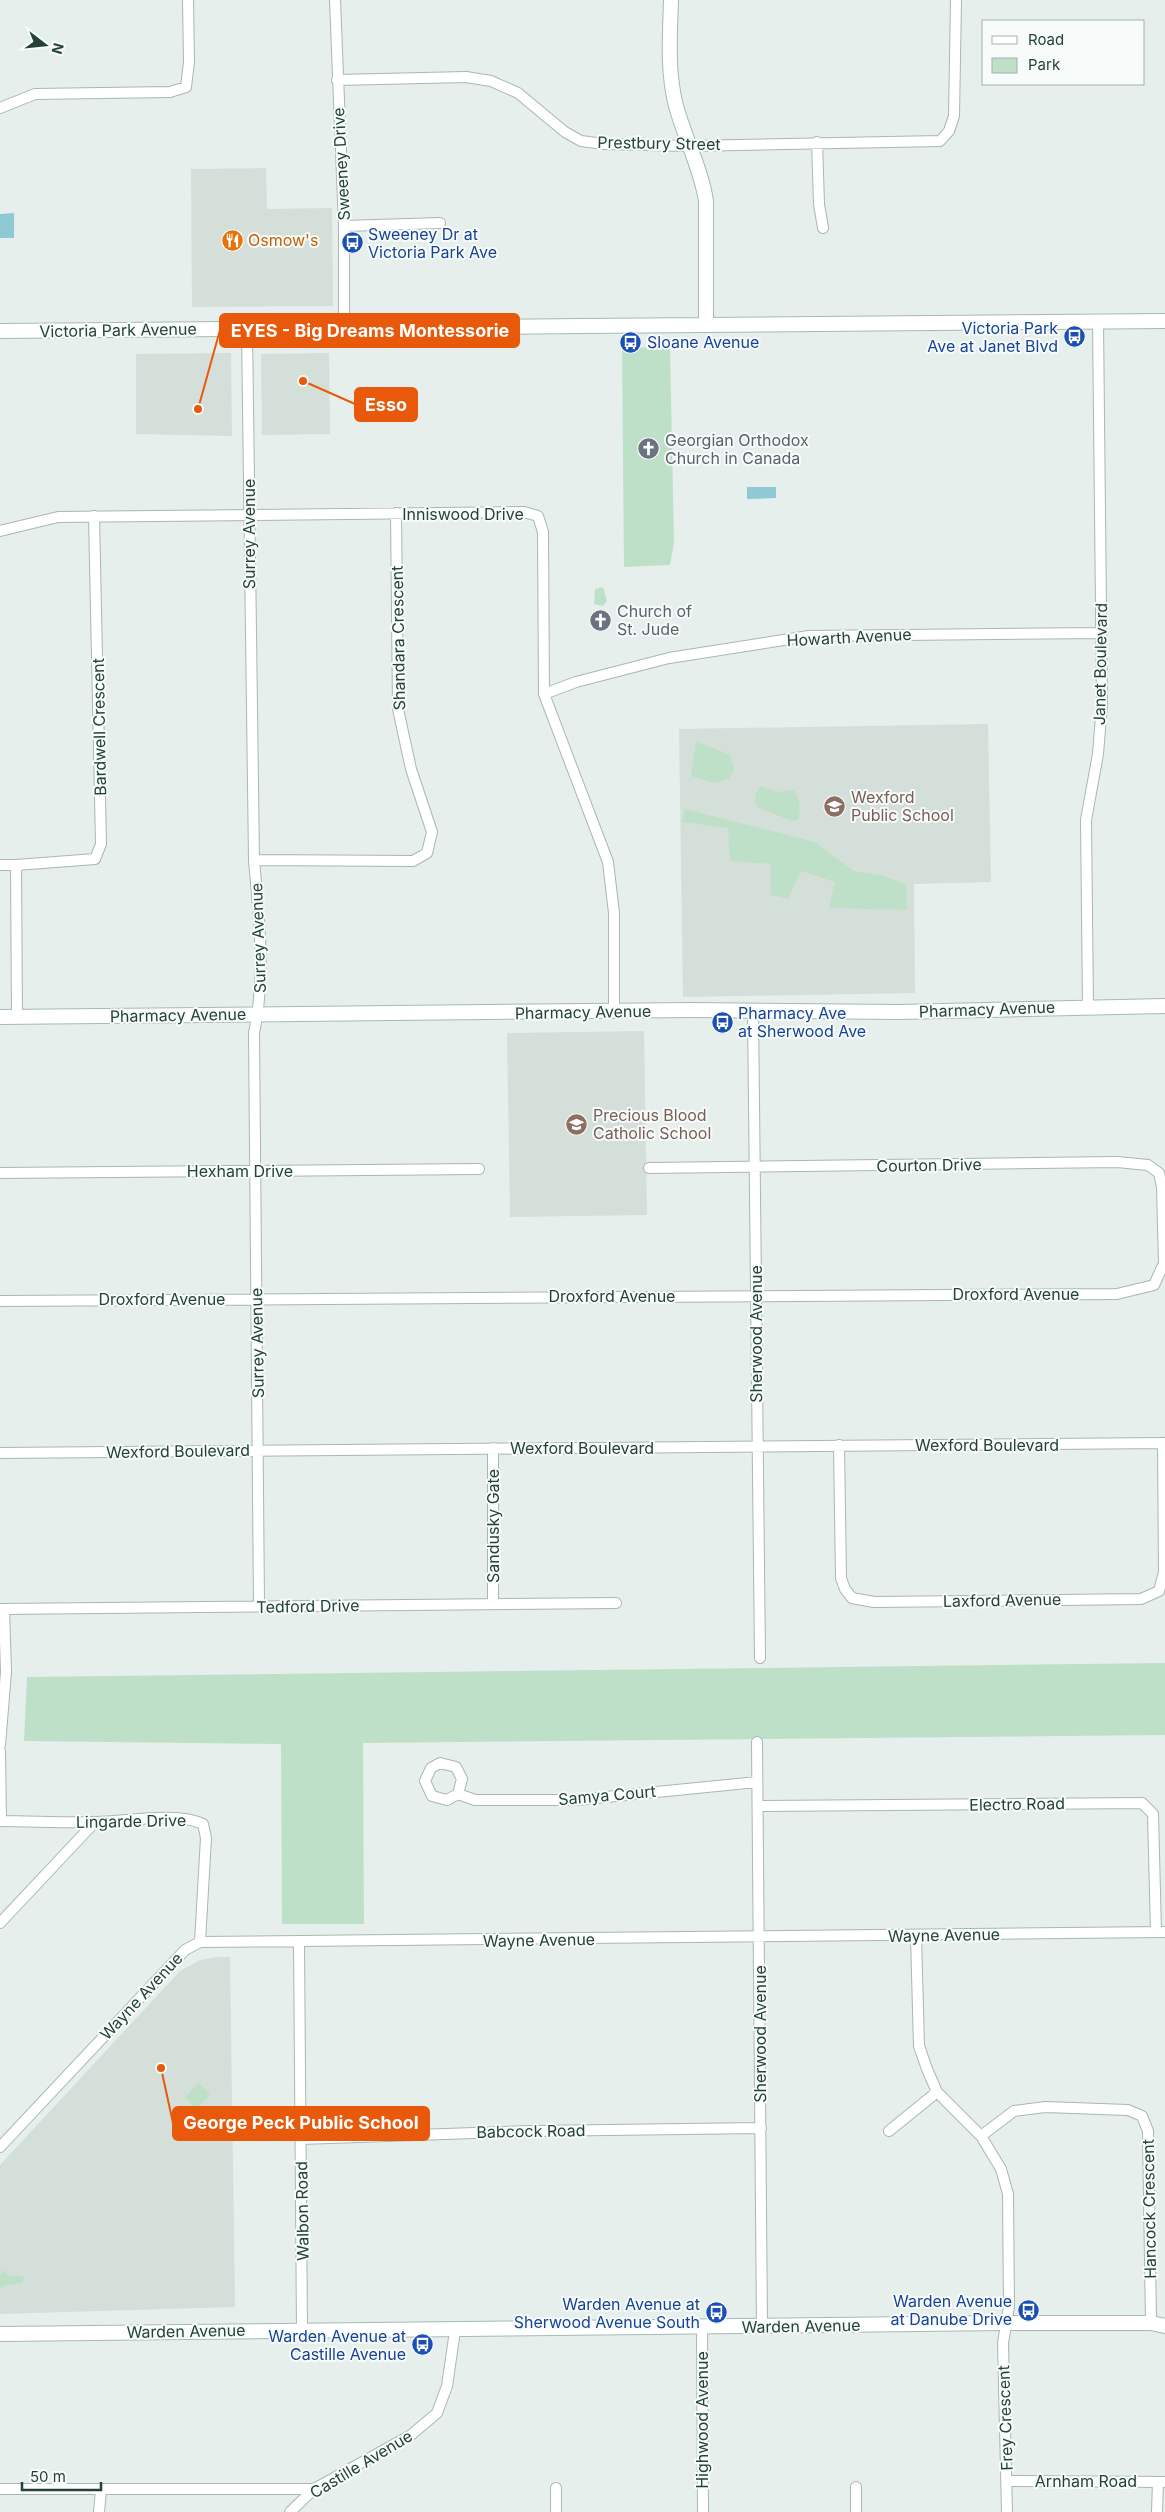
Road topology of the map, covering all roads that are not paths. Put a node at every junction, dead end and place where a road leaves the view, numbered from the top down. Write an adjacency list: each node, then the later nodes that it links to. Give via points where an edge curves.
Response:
1 (188, 0): 6 (street, via 186,87 170,92 35,94)
2 (335, 0): 5 (street, Sweeney Drive)
3 (671, 0): 8 (main road, via 669,72)
4 (956, 0): 7 (street, Prestbury Street, via 954,116 949,131 940,141)
5 (337, 80): 8 (street, Prestbury Street, via 466,76 518,93 565,132 581,141); 10 (street, Sweeney Drive)
6 (0, 108)
7 (817, 142): 8 (street, Prestbury Street); 11 (street)
8 (688, 146): 14 (main road, via 697,164 706,201)
9 (440, 223): 10 (street)
10 (344, 226): 15 (street, Sweeney Drive)
11 (823, 228)
12 (1098, 321): 13 (main road, Victoria Park Avenue); 14 (main road, Victoria Park Avenue); 22 (street, Janet Boulevard)
13 (1165, 321)
14 (706, 323): 15 (main road, Victoria Park Avenue)
15 (344, 328): 16 (main road, Victoria Park Avenue)
16 (247, 330): 17 (main road, Victoria Park Avenue); 19 (street, Surrey Avenue)
17 (0, 331)
18 (396, 513): 19 (street, Inniswood Drive); 23 (street, Inniswood Drive, via 524,512 538,516 543,532); 24 (street, Shandara Crescent, via 398,709 411,769 432,832 427,853 413,862)
19 (249, 514): 20 (street, Inniswood Drive); 24 (street, Surrey Avenue)
20 (94, 516): 21 (street, Inniswood Drive, via 58,517); 26 (street, Bardwell Crescent, via 101,844 95,859)
21 (0, 531)
22 (1100, 633): 23 (street, Howarth Avenue, via 809,636 669,658 576,682); 28 (street, Janet Boulevard, via 1102,704 1098,754 1086,820)
23 (544, 694): 30 (street, Inniswood Drive, via 608,862 614,913)
24 (254, 860): 31 (street, Surrey Avenue, via 260,928)
25 (0, 865): 26 (street)
26 (16, 865): 33 (street)
27 (1165, 1006): 28 (main road, Pharmacy Avenue)
28 (1088, 1007): 29 (main road, Pharmacy Avenue, via 899,1012)
29 (753, 1010): 30 (main road, Pharmacy Avenue); 34 (street, Sherwood Avenue)
30 (614, 1012): 31 (main road, Pharmacy Avenue)
31 (258, 1014): 33 (main road, Pharmacy Avenue); 37 (street, Surrey Avenue, via 254,1032)
32 (0, 1017): 33 (main road, Pharmacy Avenue)
33 (17, 1017)
34 (756, 1167): 35 (street, Courton Drive); 39 (street, Courton Drive, via 1117,1162 1148,1165 1159,1173); 40 (street, Sherwood Avenue)
35 (649, 1168)
36 (479, 1169): 37 (street, Hexham Drive)
37 (256, 1171): 38 (street, Hexham Drive); 41 (street, Surrey Avenue)
38 (0, 1174)
39 (1163, 1220): 40 (street, Droxford Avenue, via 1164,1263 1154,1285 1117,1294)
40 (756, 1295): 41 (street, Droxford Avenue); 45 (street, Sherwood Avenue)
41 (257, 1298): 42 (street, Droxford Avenue); 47 (street, Surrey Avenue)
42 (0, 1301)
43 (1164, 1444): 44 (street, Wexford Boulevard); 44 (street, Laxford Avenue, via 1164,1572 1159,1591 1141,1599 874,1602 852,1598 841,1578)
44 (839, 1445): 45 (street, Wexford Boulevard)
45 (757, 1447): 46 (street, Wexford Boulevard); 53 (street, Sherwood Avenue)
46 (493, 1448): 47 (street, Wexford Boulevard); 50 (street, Sandusky Gate)
47 (258, 1450): 48 (street, Wexford Boulevard); 51 (street, Surrey Avenue)
48 (0, 1453)
49 (616, 1603): 50 (street, Tedford Drive)
50 (493, 1604): 51 (street, Tedford Drive)
51 (260, 1606): 52 (street, Tedford Drive)
52 (2, 1609): 55 (street, via 6,1672)
53 (760, 1658)
54 (757, 1742): 57 (street, Sherwood Avenue)
55 (0, 1745)
56 (0, 1751): 60 (street)
57 (757, 1782): 58 (street, Samya Court, via 576,1800 475,1800); 59 (street, Sherwood Avenue)
58 (458, 1794)
59 (758, 1806): 63 (street, Electro Road, via 1142,1803 1153,1814); 65 (street, Sherwood Avenue)
60 (1, 1821): 61 (street, Lingarde Drive)
61 (95, 1822): 62 (street); 66 (street, Lingarde Drive, via 179,1818 203,1824 206,1838)
62 (0, 1923)
63 (1161, 1932): 64 (street, Wayne Avenue)
64 (916, 1936): 65 (street, Wayne Avenue); 68 (street, via 919,2046)
65 (760, 1937): 67 (street, Wayne Avenue); 69 (street, Sherwood Avenue)
66 (200, 1942): 67 (street, Wayne Avenue); 73 (street, Wayne Avenue, via 185,1950)
67 (298, 1942): 72 (street, Walbon Road)
68 (937, 2092): 70 (street); 71 (street, Frey Crescent)
69 (761, 2128): 72 (street, Babcock Road); 77 (street, Sherwood Avenue)
70 (890, 2131)
71 (981, 2136): 75 (street, Frey Crescent, via 1001,2169 1008,2194 1009,2306); 76 (street, Hancock Crescent, via 1014,2112 1044,2107 1128,2110 1142,2116 1148,2131)
72 (301, 2139): 79 (street, Walbon Road)
73 (0, 2147)
74 (1165, 2320): 76 (main road, Warden Avenue)
75 (1006, 2323): 76 (main road, Warden Avenue); 77 (main road, Warden Avenue); 82 (street, Frey Crescent, via 1003,2343)
76 (1158, 2325)
77 (762, 2326): 78 (main road, Warden Avenue)
78 (702, 2327): 80 (main road, Warden Avenue); 92 (street, Highwood Avenue)
79 (302, 2330): 80 (main road, Warden Avenue); 81 (main road, Warden Avenue)
80 (455, 2331): 87 (street, Castille Avenue, via 447,2386 437,2413 411,2435)
81 (0, 2334)
82 (1007, 2481): 83 (street, Arnham Road); 94 (street, Frey Crescent)
83 (1161, 2482): 95 (street)
84 (856, 2487): 93 (street)
85 (556, 2488): 91 (street)
86 (0, 2489): 88 (street)
87 (314, 2489): 88 (street); 90 (street, Castille Avenue)
88 (101, 2490): 89 (street)
89 (99, 2512)
90 (290, 2512)
91 (556, 2512)
92 (703, 2512)
93 (856, 2512)
94 (1007, 2512)
95 (1157, 2512)

